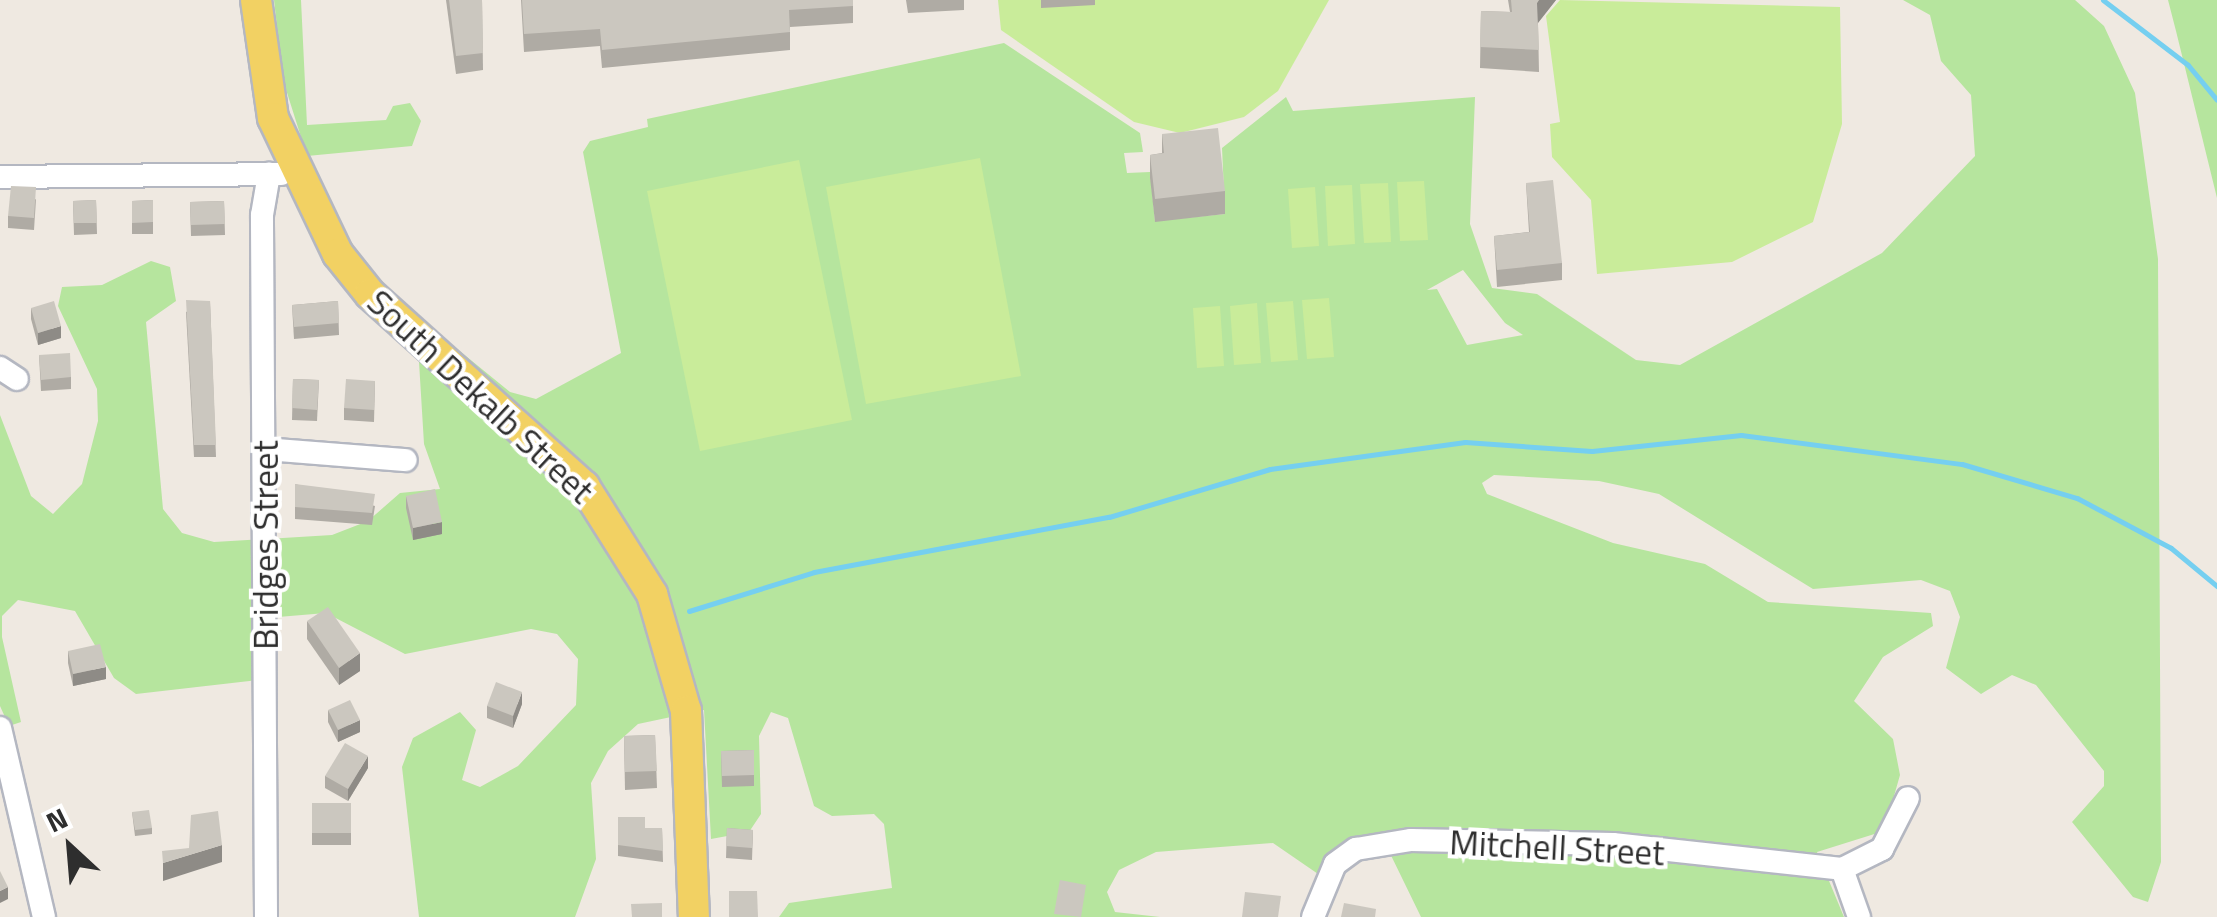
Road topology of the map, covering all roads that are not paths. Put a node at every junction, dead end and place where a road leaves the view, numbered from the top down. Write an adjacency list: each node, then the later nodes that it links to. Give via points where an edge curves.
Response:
1 (256, 0): 2 (main road, South Dekalb Street)
2 (282, 174): 3 (street); 4 (street, Bridges Street, via 262,215); 11 (main road, South Dekalb Street, via 370,294 584,486 624,542 652,594 686,711)
3 (0, 177)
4 (265, 450): 5 (street); 10 (street, Bridges Street)
5 (406, 460)
6 (0, 728): 9 (street)
7 (1908, 798): 8 (street, via 1882,849)
8 (1842, 869): 12 (street, Mitchell Street, via 1613,844 1382,843 1335,864); 13 (street)
9 (44, 917)
10 (266, 917)
11 (694, 917)
12 (1313, 917)
13 (1860, 917)

